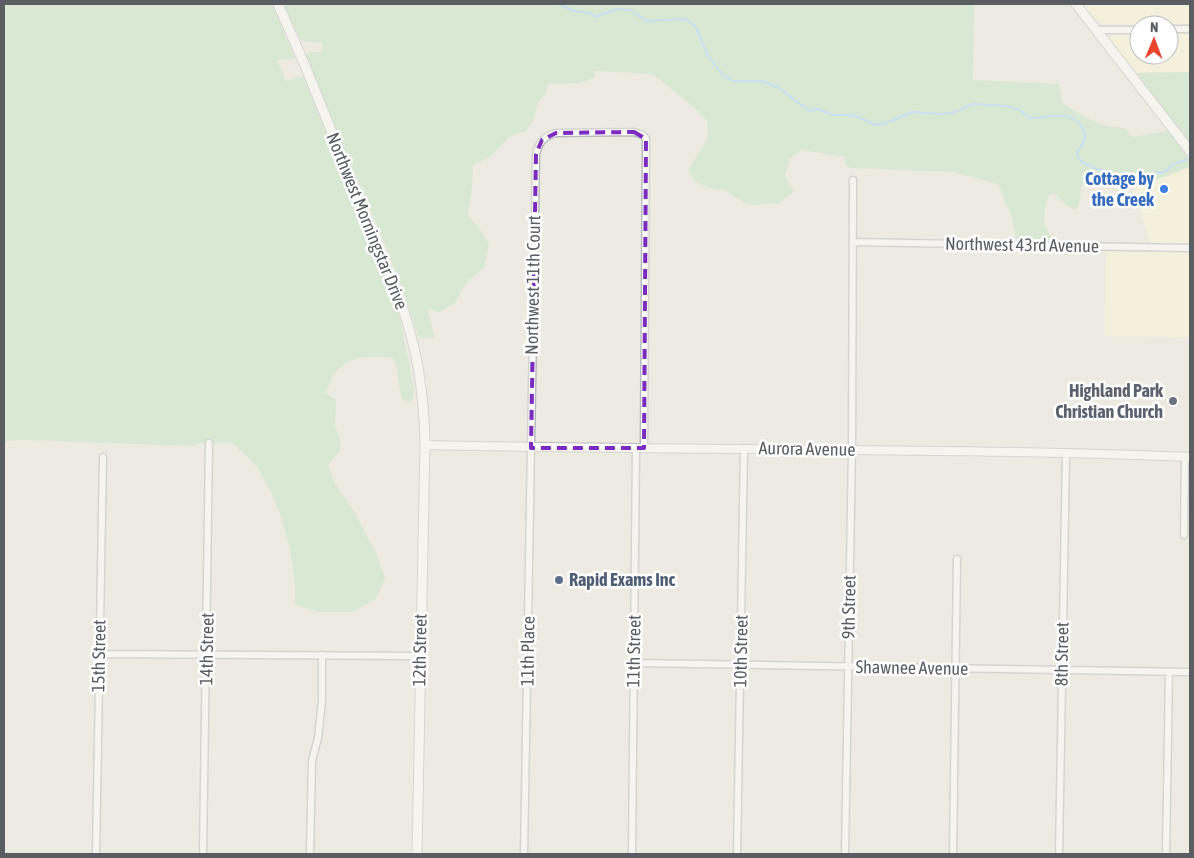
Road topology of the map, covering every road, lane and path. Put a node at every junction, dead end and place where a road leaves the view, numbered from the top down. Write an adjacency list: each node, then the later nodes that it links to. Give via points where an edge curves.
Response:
1 (278, 4): 11 (main road, Northwest Morningstar Drive, via 410,331 419,372)
2 (1076, 4): 3 (main road)
3 (1095, 30): 4 (street); 6 (main road)
4 (1129, 30)
5 (556, 133): 12 (street, Northwest 11th Court, via 542,140 536,154); 13 (street, 11th Street, via 634,132 644,135 648,144)
6 (1190, 151)
7 (853, 180): 8 (street, 9th Street)
8 (854, 242): 9 (street, Northwest 43rd Avenue); 15 (street, 9th Street)
9 (1190, 248)
10 (210, 443): 22 (street, 14th Street)
11 (425, 445): 12 (street, Aurora Avenue); 24 (main road, 12th Street)
12 (531, 448): 13 (street, Aurora Avenue); 36 (street, 11th Place)
13 (640, 448): 14 (street, Aurora Avenue); 25 (street, 11th Street)
14 (744, 448): 15 (street, Aurora Avenue); 26 (street, 10th Street)
15 (852, 449): 16 (street, Aurora Avenue); 27 (street, 9th Street)
16 (1066, 453): 18 (street, Aurora Avenue); 29 (street, 8th Street)
17 (103, 457): 21 (street, 15th Street)
18 (1188, 457): 19 (street)
19 (1184, 535)
20 (958, 559): 28 (street)
21 (99, 654): 22 (street); 32 (street, 15th Street)
22 (207, 654): 23 (street); 33 (street, 14th Street)
23 (322, 655): 24 (street); 34 (street, via 322,701 312,760)
24 (420, 656): 35 (main road, 12th Street)
25 (634, 663): 26 (street, Shawnee Avenue); 37 (street, 11th Street)
26 (741, 665): 27 (street, Shawnee Avenue); 38 (street, 10th Street)
27 (848, 667): 28 (street, Shawnee Avenue); 39 (street, 9th Street)
28 (955, 669): 29 (street, Shawnee Avenue); 40 (street)
29 (1062, 670): 30 (street, Shawnee Avenue); 41 (street, 8th Street)
30 (1169, 672): 31 (street, Shawnee Avenue); 42 (street)
31 (1190, 672)
32 (96, 854)
33 (203, 854)
34 (310, 854)
35 (417, 854)
36 (524, 854)
37 (632, 854)
38 (737, 854)
39 (845, 854)
40 (953, 854)
41 (1059, 854)
42 (1166, 854)

